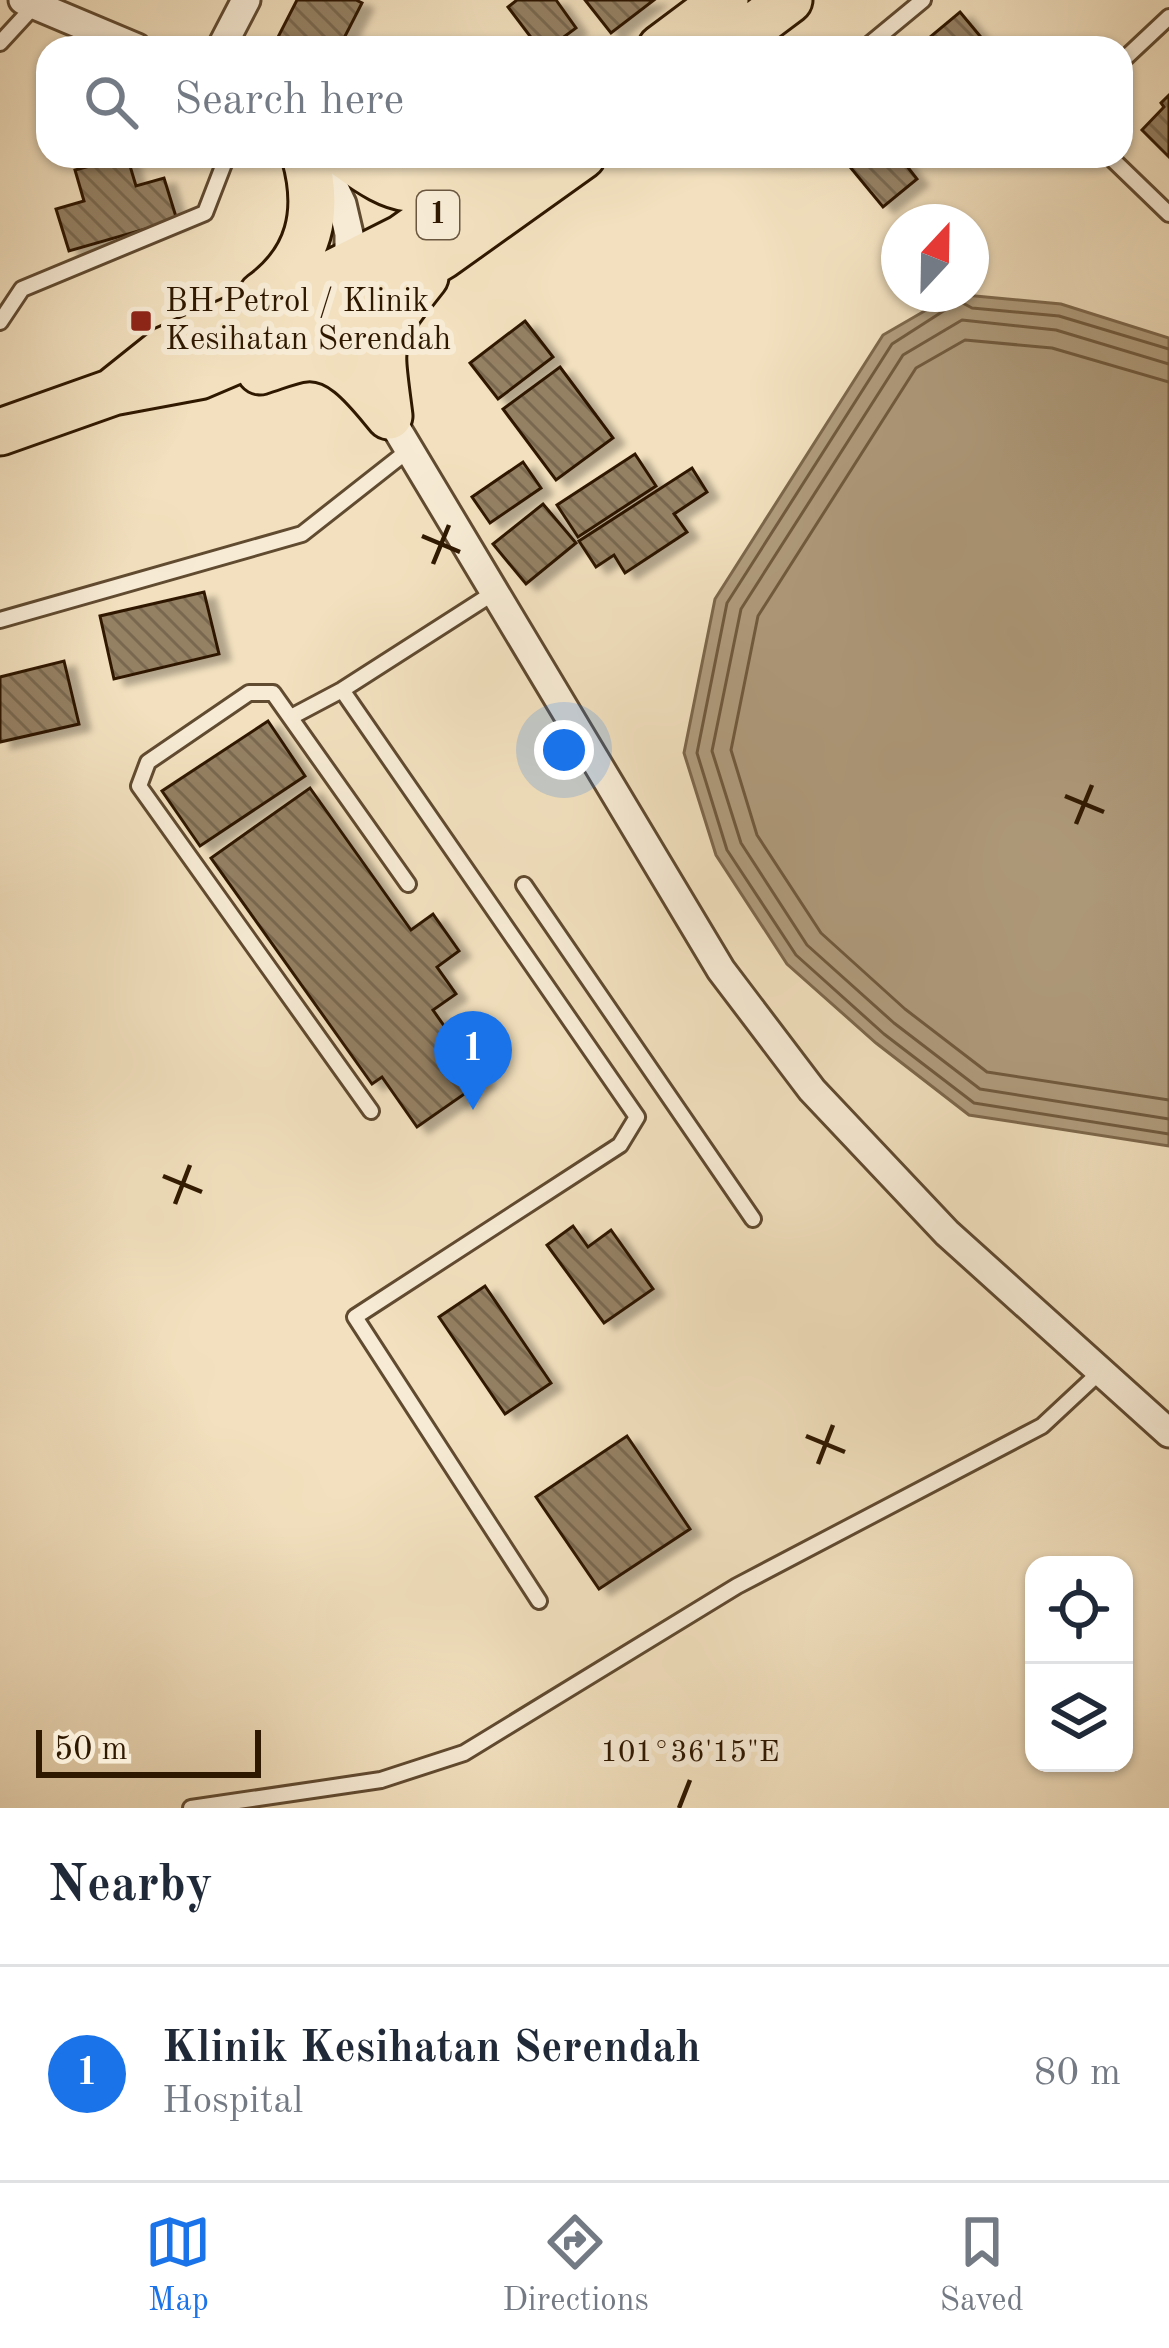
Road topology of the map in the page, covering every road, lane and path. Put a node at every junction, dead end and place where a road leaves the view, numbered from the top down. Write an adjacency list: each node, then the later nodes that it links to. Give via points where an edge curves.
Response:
1 (246, 0): 8 (street)
2 (725, 0): 9 (main road)
3 (789, 0): 10 (main road)
4 (923, 0): 11 (lane)
5 (32, 2): 7 (street); 12 (lane)
6 (1169, 17): 13 (lane)
7 (110, 36)
8 (226, 36)
9 (677, 36)
10 (741, 36)
11 (880, 36)
12 (0, 43)
13 (1133, 51)
14 (222, 168): 26 (lane, via 205,213 22,289)
15 (308, 168): 27 (main road, via 310,237 294,267)
16 (325, 168): 24 (street, via 342,204)
17 (364, 168): 18 (main road, via 392,186 423,192)
18 (492, 168)
19 (502, 168): 24 (main road, 1)
20 (565, 168): 23 (main road, 1)
21 (1121, 168): 22 (lane)
22 (1169, 214)
23 (442, 256): 25 (main road, 1); 31 (main road, via 388,324 380,348)
24 (351, 263): 25 (street); 27 (main road, 1)
25 (349, 312): 28 (main road, 1); 31 (street)
26 (0, 322)
27 (216, 328): 29 (main road, 1, via 165,350)
28 (199, 376): 29 (main road, 1); 31 (main road, via 238,378 308,357 336,364)
29 (113, 392): 30 (main road, 1)
30 (0, 432)
31 (399, 432): 32 (street); 33 (lane, via 302,534)
32 (495, 592): 34 (lane); 40 (street, via 721,970 812,1090 946,1233)
33 (0, 620)
34 (342, 690): 35 (lane); 42 (lane, via 637,1117 620,1145 355,1317)
35 (293, 716): 36 (lane); 38 (lane, via 274,692 249,693 148,762 139,785)
36 (408, 884)
37 (524, 885): 39 (lane)
38 (370, 1111)
39 (753, 1219)
40 (1101, 1371): 41 (street); 43 (lane, via 1042,1426 737,1586 464,1753 381,1780)
41 (1169, 1433)
42 (539, 1601)
43 (191, 1808)

